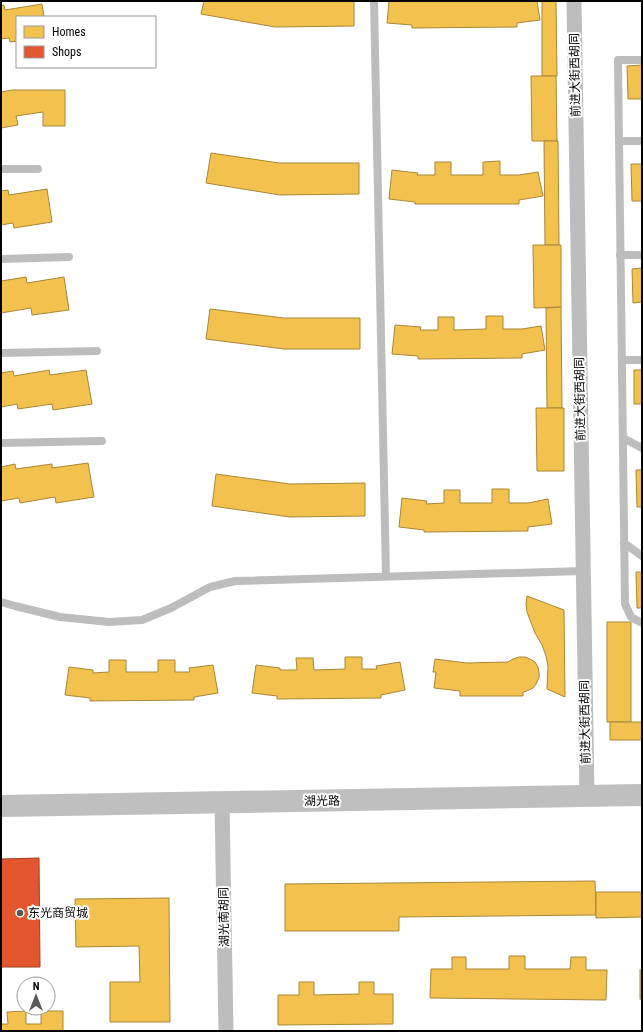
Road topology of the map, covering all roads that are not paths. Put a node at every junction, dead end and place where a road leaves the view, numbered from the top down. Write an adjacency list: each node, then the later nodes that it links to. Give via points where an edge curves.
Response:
1 (374, 1): 23 (lane)
2 (574, 1): 22 (street, 前进大街西胡同)
3 (642, 60): 5 (lane, via 618,60)
4 (642, 141): 5 (lane)
5 (618, 142): 8 (lane)
6 (38, 168): 7 (lane)
7 (1, 169)
8 (620, 255): 9 (lane); 14 (lane)
9 (642, 255)
10 (69, 257): 11 (lane)
11 (1, 259)
12 (98, 351): 13 (lane)
13 (1, 352)
14 (622, 360): 15 (lane); 16 (lane)
15 (642, 360)
16 (623, 438): 19 (lane); 20 (lane)
17 (102, 441): 18 (lane)
18 (1, 443)
19 (642, 448)
20 (624, 544): 21 (lane); 25 (lane, via 625,604 631,617)
21 (642, 556)
22 (583, 571): 23 (lane); 27 (street, 前进大街西胡同)
23 (386, 576): 24 (lane, via 235,581 210,587 142,620 109,622 60,616)
24 (1, 602)
25 (642, 623)
26 (642, 795): 27 (street, 湖光路)
27 (587, 796): 28 (street, 湖光路)
28 (222, 803): 29 (street, 湖光路); 30 (street, 湖光南胡同)
29 (1, 806)
30 (226, 1031)

